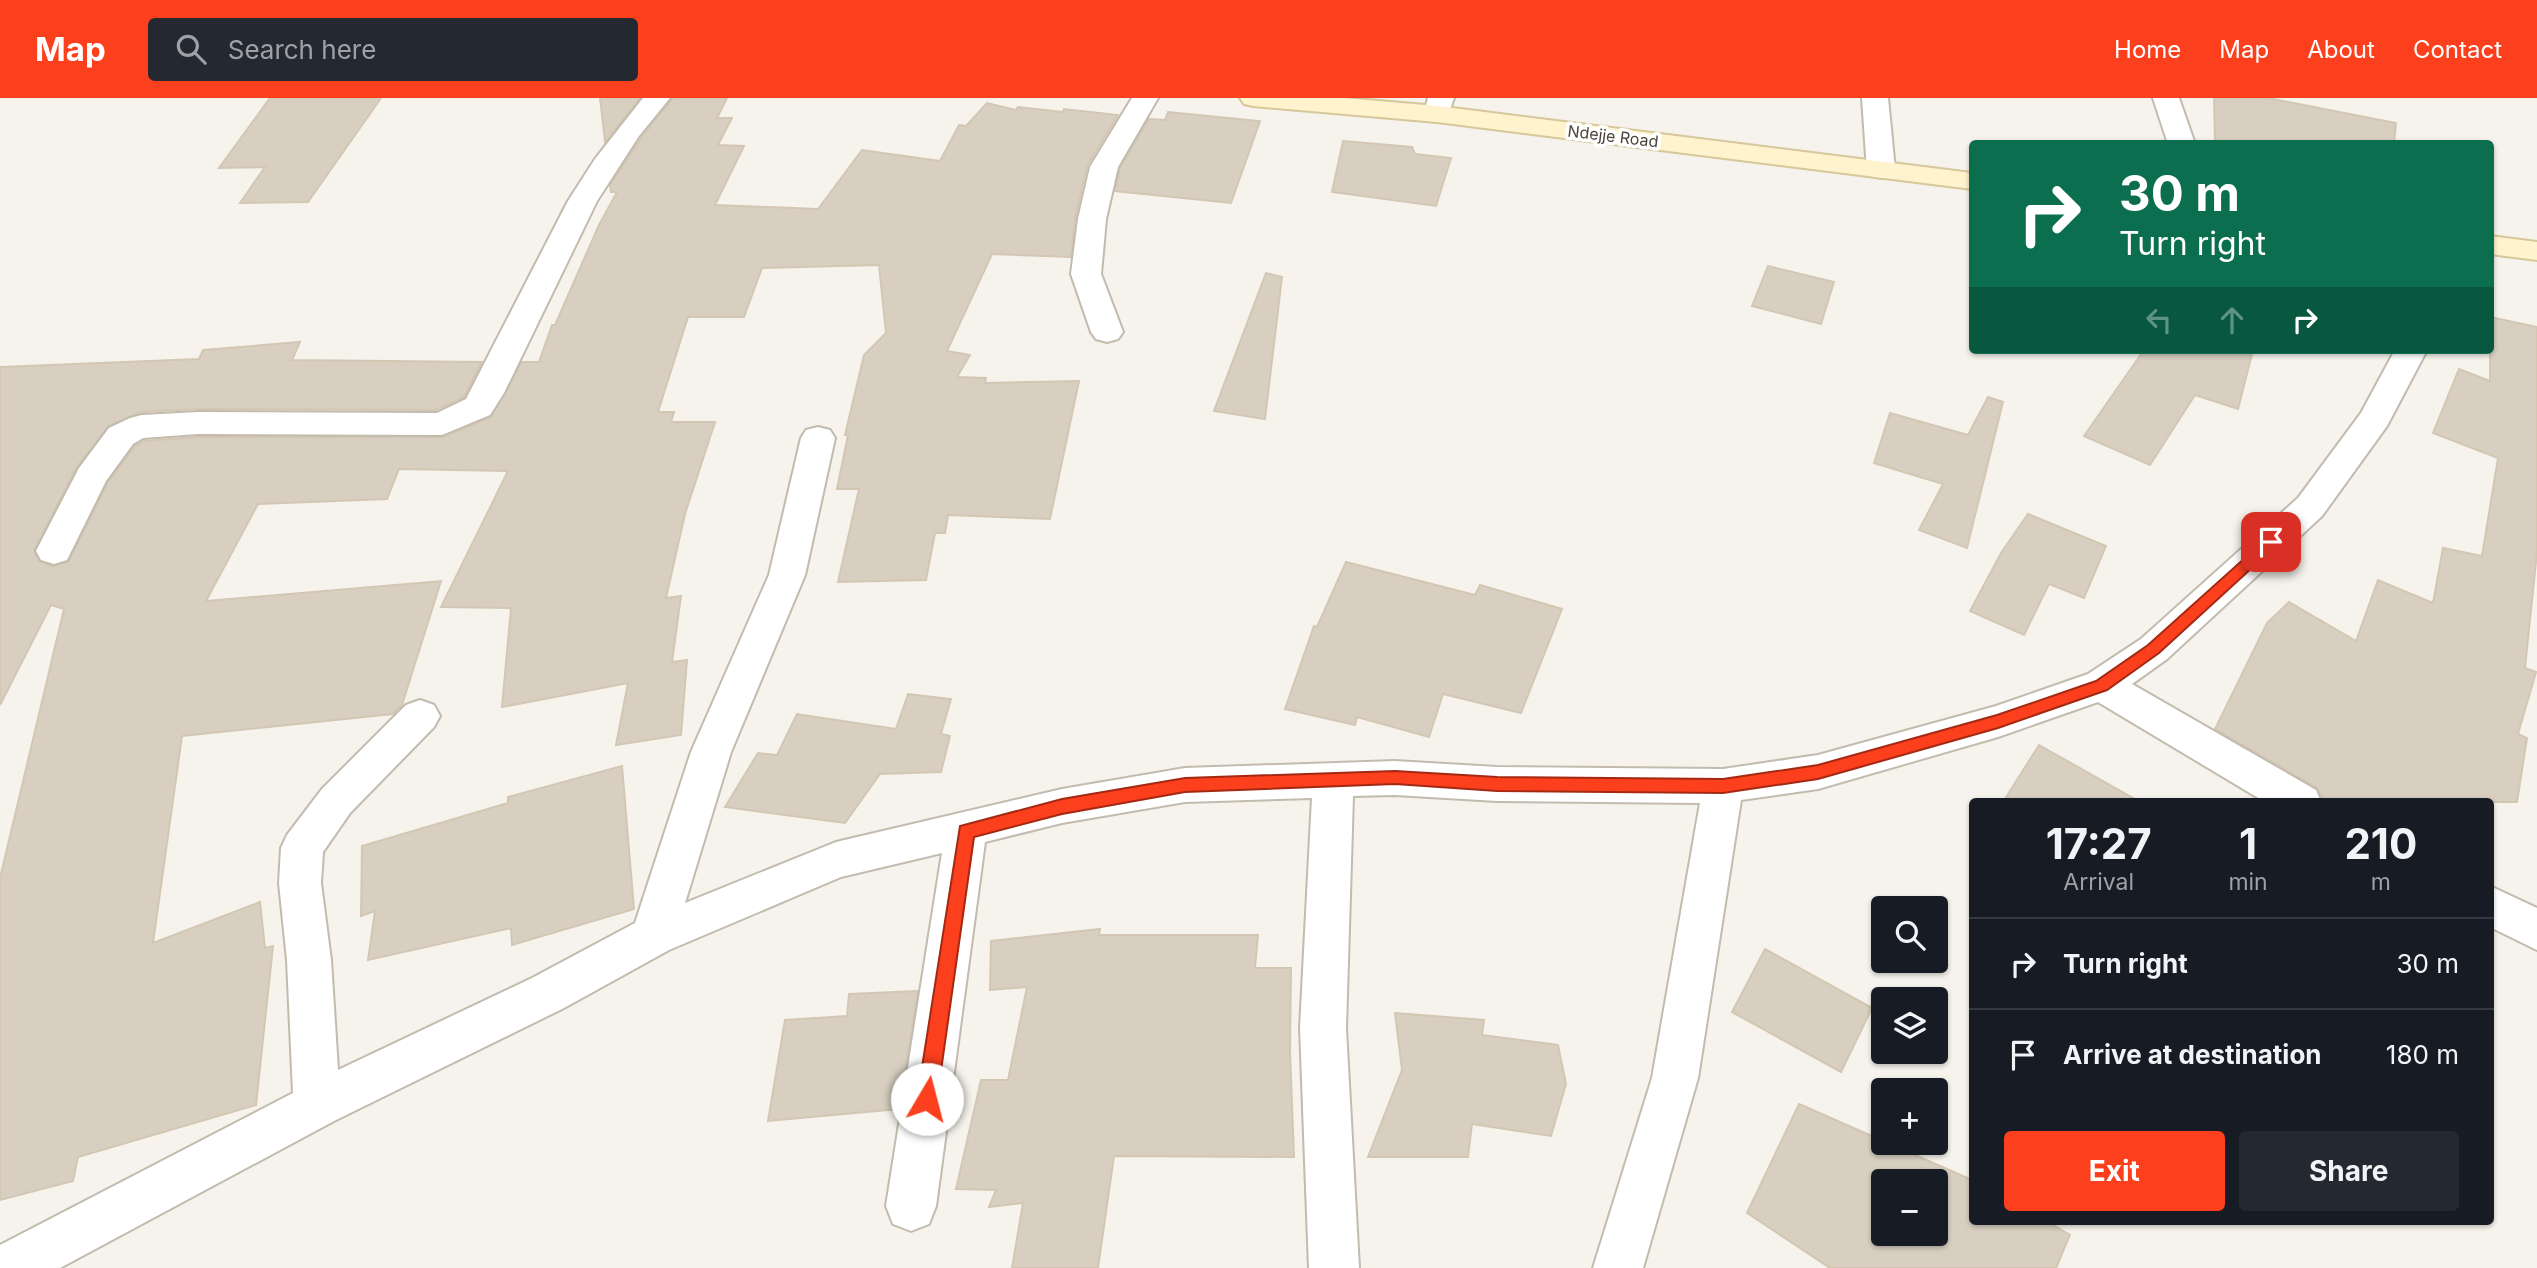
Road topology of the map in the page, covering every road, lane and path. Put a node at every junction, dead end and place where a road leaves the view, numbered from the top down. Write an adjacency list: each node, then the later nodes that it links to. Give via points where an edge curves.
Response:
1 (657, 98): 15 (street, via 589,190 478,407 442,424 142,426 121,436 90,476)
2 (1145, 98): 12 (street, via 1104,167 1092,219 1086,274)
3 (1253, 98): 6 (street, Ndejje Road)
4 (1875, 98): 8 (street)
5 (2166, 98): 7 (street)
6 (1439, 106): 8 (street, Ndejje Road)
7 (2181, 140)
8 (1881, 170): 9 (street, Ndejje Road)
9 (1969, 181)
10 (2494, 246): 11 (street)
11 (2537, 251)
12 (1107, 332)
13 (2409, 354): 16 (street, via 2375,418 2310,507 2154,649)
14 (818, 438): 24 (street, via 788,575 711,751)
15 (54, 551)
16 (2102, 685): 19 (street, via 1998,721 1818,772); 20 (street)
17 (420, 716): 25 (street, via 336,801 302,848 300,883)
18 (1333, 779): 19 (street); 21 (street, via 1185,785 1062,806); 28 (street, via 1323,1028)
19 (1723, 786): 29 (street, via 1675,1078)
20 (2294, 798)
21 (966, 831): 24 (street, via 836,860); 26 (street)
22 (2494, 907): 23 (street)
23 (2537, 930)
24 (653, 936): 25 (street, via 548,993)
25 (317, 1105): 27 (street)
26 (911, 1206)
27 (18, 1266)
28 (1334, 1268)
29 (1618, 1268)

